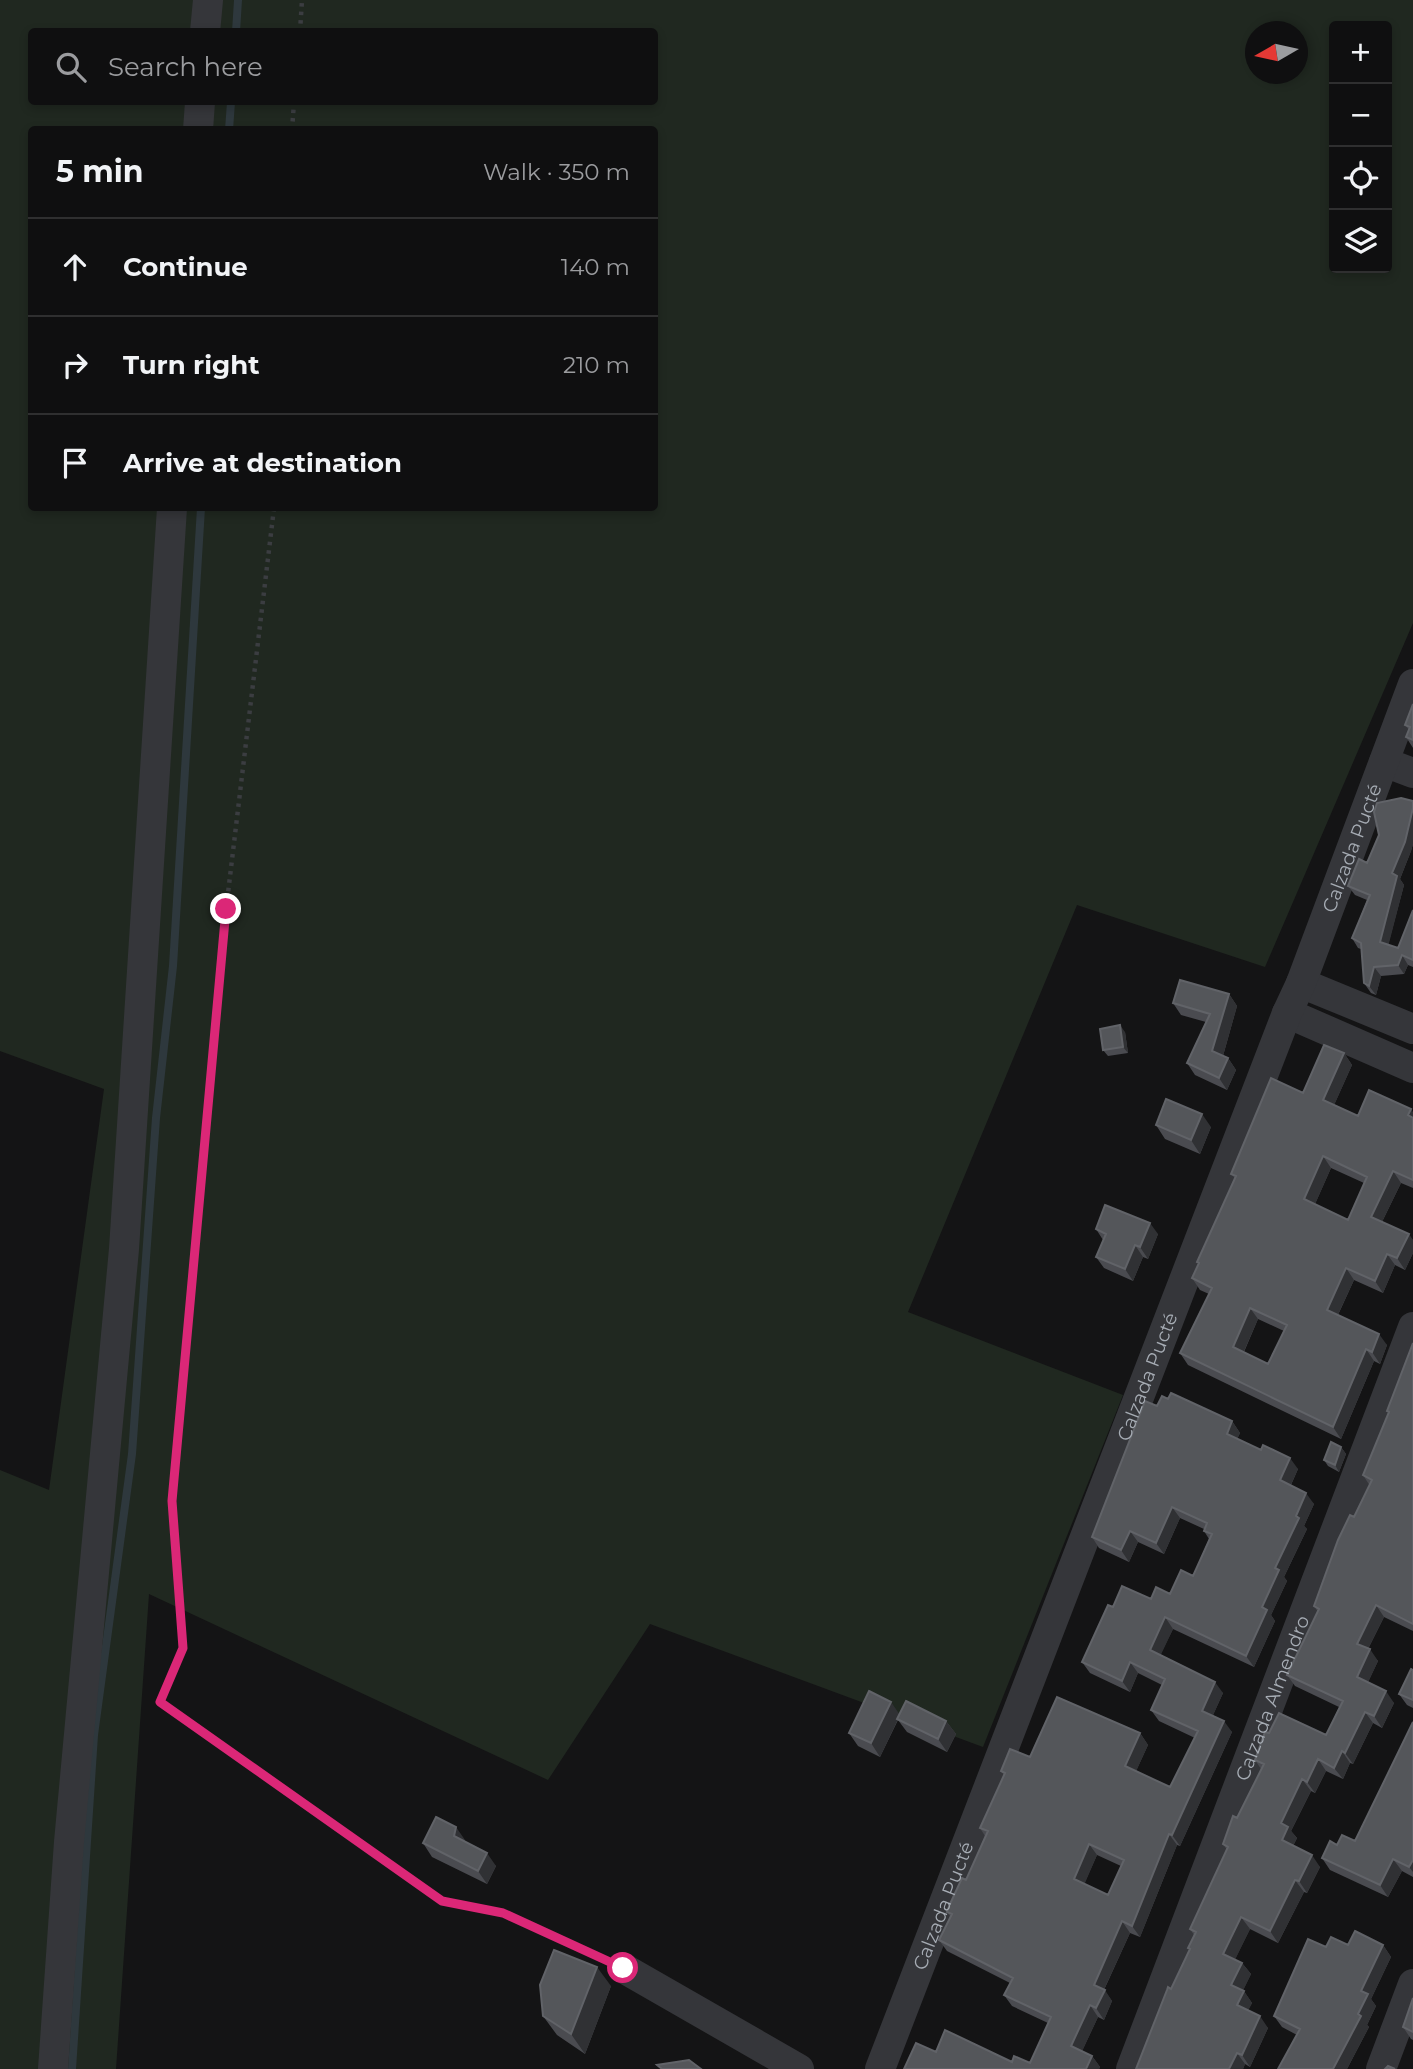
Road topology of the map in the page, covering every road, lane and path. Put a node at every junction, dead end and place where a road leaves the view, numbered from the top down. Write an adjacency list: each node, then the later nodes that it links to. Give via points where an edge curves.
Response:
1 (208, 0): 3 (street)
2 (302, 0): 4 (path)
3 (205, 28)
4 (300, 28)
5 (200, 105): 7 (street)
6 (294, 105): 8 (path)
7 (198, 126)
8 (292, 126)
9 (172, 511): 21 (street, via 124,1250 69,1842)
10 (274, 511): 19 (path, via 226,909 172,1501 183,1648 160,1702 442,1901 503,1913)
11 (1413, 684): 12 (street, Calzada Pucté)
12 (1384, 762): 13 (street); 14 (street, Calzada Pucté)
13 (1413, 773)
14 (1301, 982): 15 (street, Calzada Pucté); 16 (street)
15 (1287, 1013): 17 (street); 23 (street, Calzada Pucté)
16 (1413, 1029)
17 (1413, 1068)
18 (1413, 1327): 24 (street, Calzada Almendro)
19 (623, 1968): 22 (street)
20 (1413, 1984): 25 (street)
21 (53, 2069)
22 (799, 2069)
23 (880, 2069)
24 (1130, 2069)
25 (1381, 2069)

